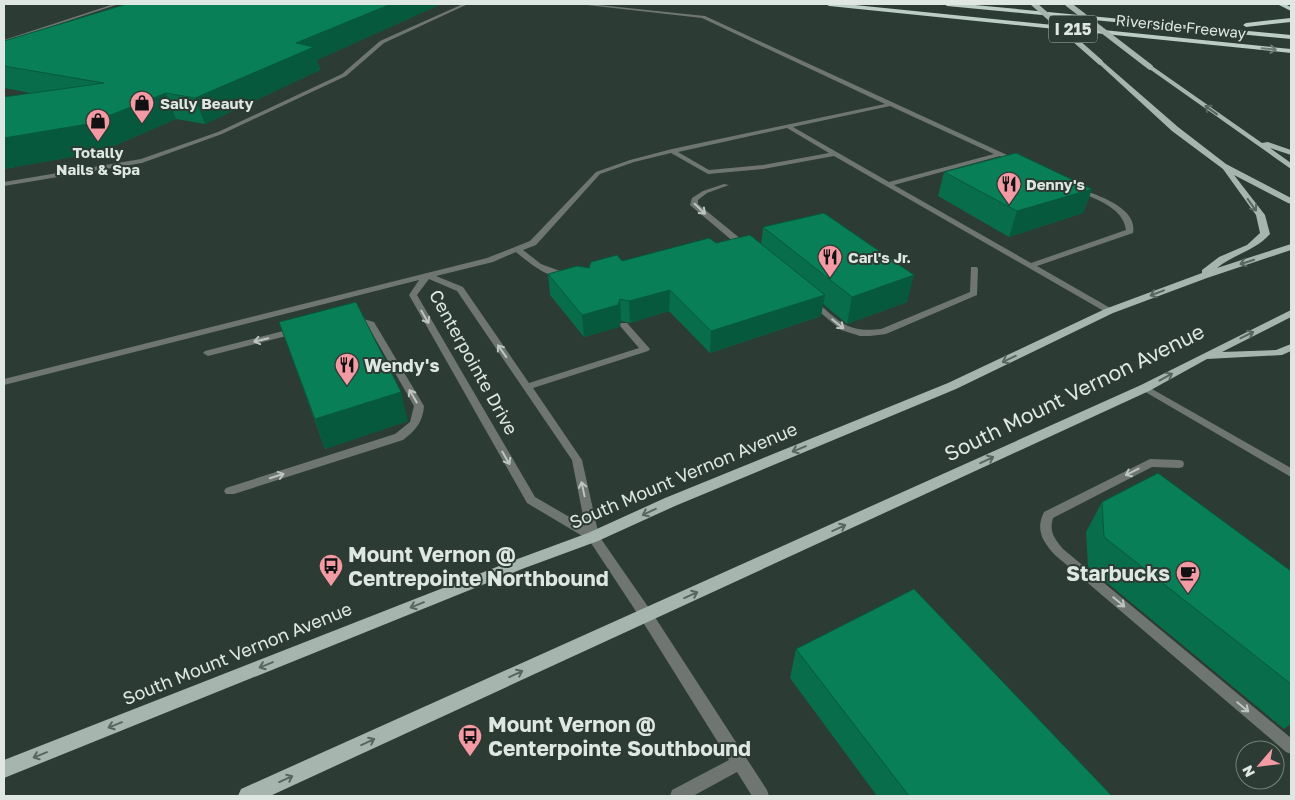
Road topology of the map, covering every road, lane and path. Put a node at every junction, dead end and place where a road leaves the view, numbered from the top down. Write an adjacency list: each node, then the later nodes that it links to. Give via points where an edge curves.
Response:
1 (117, 4): 14 (lane)
2 (466, 4): 27 (lane, via 382,42 344,75 220,133 142,161)
3 (580, 4): 17 (lane, via 703,17)
4 (829, 4): 10 (highway, Riverside Freeway / I 215)
5 (947, 4): 13 (highway, Riverside Freeway / I 215)
6 (959, 4): 12 (highway, via 1233,24)
7 (1034, 4): 25 (main road, bridge)
8 (1068, 4): 19 (main road, one-way to 8, bridge)
9 (1280, 4): 11 (highway)
10 (855, 6): 15 (highway, Riverside Freeway / I 215, one-way to 15); 16 (highway, via 952,21)
11 (1291, 9)
12 (1291, 20)
13 (1291, 37)
14 (4, 41)
15 (1291, 51)
16 (1282, 58)
17 (891, 104): 18 (lane); 23 (lane)
18 (786, 126): 20 (lane); 22 (lane)
19 (1250, 139): 21 (main road); 26 (main road)
20 (672, 151): 22 (lane, via 708,172 763,168); 33 (lane, via 598,173 533,242)
21 (1291, 153)
22 (834, 154): 28 (lane)
23 (1000, 154): 24 (lane); 28 (lane)
24 (1027, 166)
25 (1223, 166): 31 (main road); 38 (main road, one-way to 38, via 1260,216 1265,234 1250,247 1222,259)
26 (1291, 167)
27 (4, 184)
28 (888, 184): 35 (lane)
29 (726, 185): 34 (lane, one-way to 34, via 705,192 694,199 694,205)
30 (1072, 186): 35 (lane, via 1123,213 1130,224 1130,232)
31 (1291, 200)
32 (1291, 247): 38 (main road, South Mount Vernon Avenue, one-way to 38)
33 (517, 249): 37 (lane, via 490,260); 39 (lane, via 538,266)
34 (747, 249)
35 (1030, 266): 41 (lane)
36 (974, 269): 40 (lane, one-way to 36, via 848,331 883,332 974,293)
37 (427, 276): 49 (lane); 50 (lane, Centerpointe Drive, one-way to 37, via 460,289); 55 (lane, Centerpointe Drive, one-way to 55, via 413,296 531,500)
38 (1203, 276): 41 (main road, South Mount Vernon Avenue, one-way to 41)
39 (571, 278)
40 (809, 300)
41 (1109, 311): 55 (main road, South Mount Vernon Avenue, one-way to 55, via 952,386 679,498)
42 (1291, 313): 48 (main road, South Mount Vernon Avenue, one-way to 42)
43 (344, 319): 54 (lane, one-way to 43, via 399,437 412,428 419,417 419,406 372,324)
44 (624, 325): 50 (lane, via 645,349)
45 (305, 329): 47 (lane, one-way to 47)
46 (1291, 347): 48 (main road, via 1278,353)
47 (208, 353)
48 (1203, 356): 51 (main road, South Mount Vernon Avenue, one-way to 48)
49 (4, 382)
50 (527, 387): 55 (lane, Centerpointe Drive, one-way to 50, via 577,460)
51 (1145, 388): 53 (lane); 56 (main road, South Mount Vernon Avenue, one-way to 51)
52 (1179, 464): 57 (lane, one-way to 57, via 1150,463 1048,515 1046,538)
53 (1291, 473)
54 (230, 491)
55 (593, 537): 56 (lane, Centerpointe Drive); 59 (main road, South Mount Vernon Avenue, one-way to 59)
56 (646, 614): 58 (lane, Centerpointe Drive); 60 (main road, South Mount Vernon Avenue, one-way to 56)
57 (1291, 747)
58 (739, 763): 61 (lane); 62 (lane, Centerpointe Drive)
59 (4, 769)
60 (248, 796)
61 (678, 796)
62 (760, 796)

